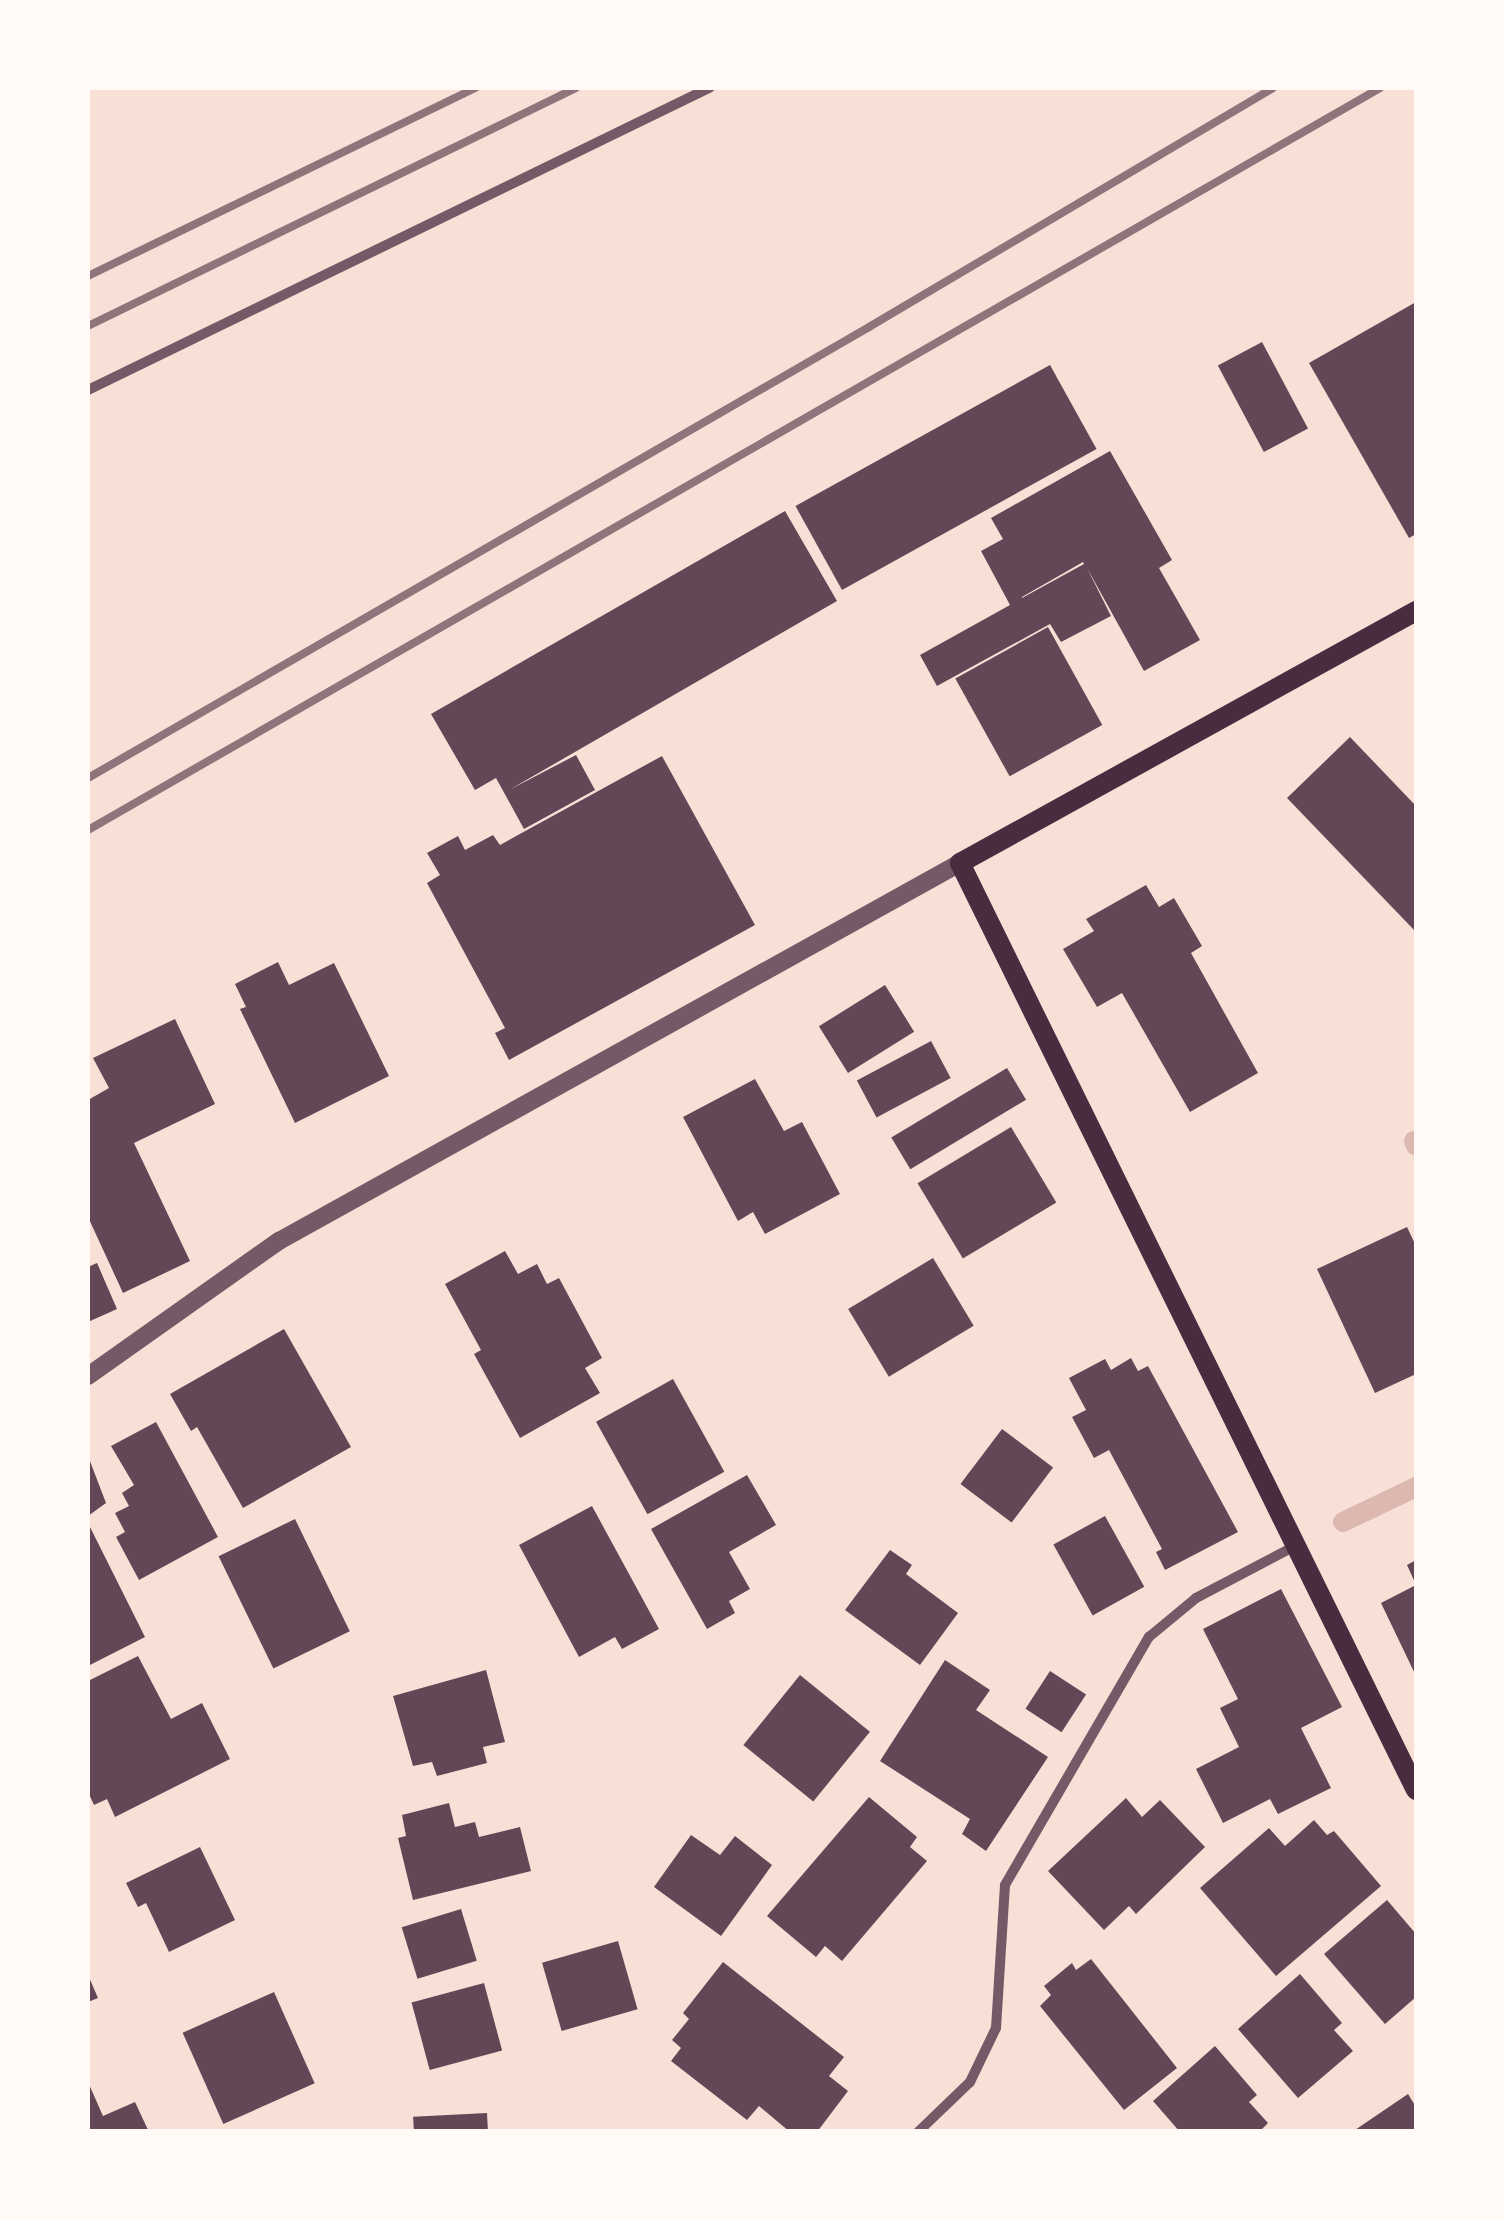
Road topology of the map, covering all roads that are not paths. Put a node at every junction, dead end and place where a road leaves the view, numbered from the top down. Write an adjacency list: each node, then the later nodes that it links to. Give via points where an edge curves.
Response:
1 (708, 88): 2 (street)
2 (88, 390)
3 (1416, 610): 4 (main road)
4 (960, 863): 5 (street, via 278,1241); 6 (main road)
5 (88, 1376)
6 (1299, 1544): 7 (main road); 8 (street, via 1196,1598 1149,1637 1005,1885 996,2028 970,2082)
7 (1416, 1790)
8 (918, 2132)

